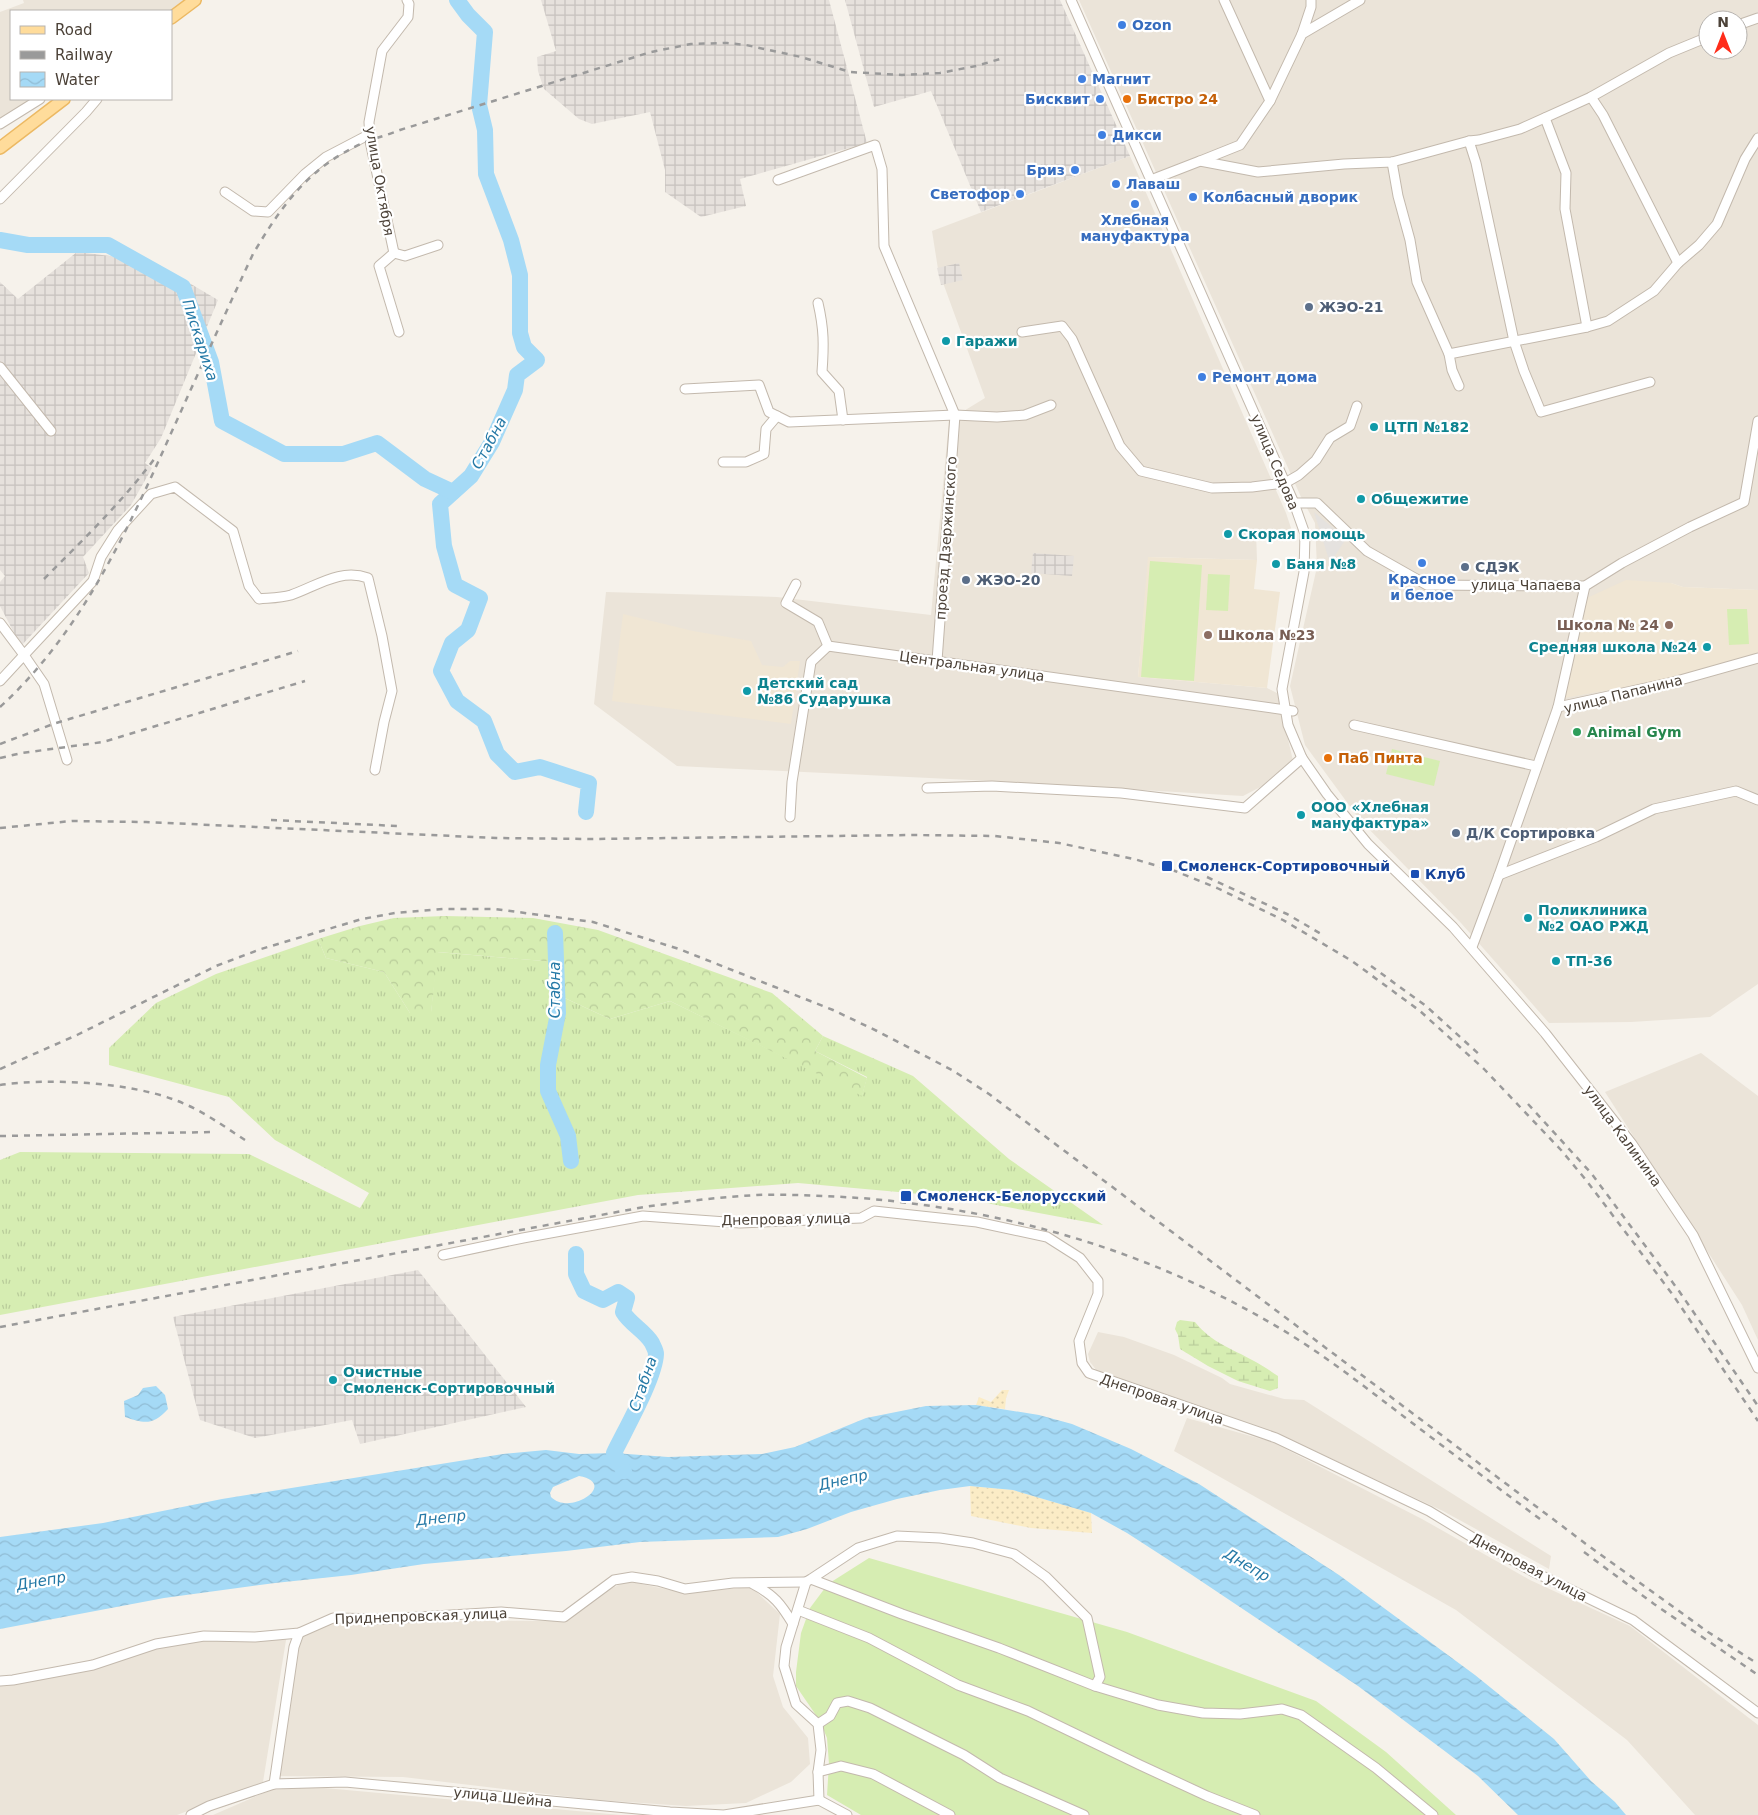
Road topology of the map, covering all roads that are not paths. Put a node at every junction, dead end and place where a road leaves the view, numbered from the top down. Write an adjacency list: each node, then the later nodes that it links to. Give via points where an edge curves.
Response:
1 (195, 0): 7 (main road)
2 (407, 0): 17 (street, улица Октября, via 408,17 382,51 369,122)
3 (1071, 0): 24 (street, улица Седова)
4 (1224, 0): 14 (street)
5 (1311, 0): 8 (street)
6 (1360, 0): 8 (street)
7 (172, 17)
8 (1302, 34): 14 (street)
9 (1698, 41): 10 (street, via 1669,53)
10 (1591, 97): 15 (street); 29 (street)
11 (38, 100): 16 (street)
12 (63, 100): 20 (main road)
13 (96, 100): 26 (street)
14 (1270, 101): 21 (street, via 1240,145)
15 (1545, 118): 19 (street, via 1520,129); 31 (street, via 1566,173 1565,209)
16 (0, 124)
17 (370, 134): 25 (street, via 326,157 268,212 253,211); 28 (street, улица Октября)
18 (1758, 138): 29 (street, via 1745,159 1717,224)
19 (1469, 140): 22 (street); 34 (street)
20 (0, 148)
21 (1200, 161): 22 (street, via 1258,172); 24 (street)
22 (1392, 162): 35 (street, via 1418,282)
23 (778, 180): 42 (street, via 875,145 882,169 884,246)
24 (1151, 180): 48 (street, улица Седова)
25 (225, 192)
26 (0, 199)
27 (438, 245): 28 (street, via 405,256)
28 (394, 253): 32 (street, улица Октября, via 379,266)
29 (1678, 263): 31 (street, via 1654,291 1608,321)
30 (818, 303): 44 (street, via 824,327 822,372 839,391)
31 (1587, 327): 34 (street)
32 (399, 332)
33 (1022, 332): 48 (street, via 1062,326 1072,339 1120,446 1141,471 1212,488)
34 (1514, 340): 35 (street); 37 (street, via 1541,412)
35 (1449, 354): 38 (street)
36 (0, 367): 46 (street)
37 (1650, 382)
38 (1459, 386)
39 (685, 389): 43 (street, via 759,385 769,412)
40 (1052, 405): 42 (street, via 1025,415)
41 (1357, 406): 48 (street, via 1350,426 1330,438 1316,460)
42 (955, 415): 44 (street); 56 (street, проезд Дзержинского)
43 (777, 416): 44 (street, via 789,422); 47 (street, via 766,429 764,454 746,462)
44 (843, 420)
45 (1758, 421): 51 (street, улица Чапаева, via 1744,502 1690,527)
46 (51, 431)
47 (723, 462)
48 (1285, 483): 49 (street, улица Седова)
49 (1294, 504): 51 (street, улица Чапаева, via 1317,503 1367,551 1427,584); 59 (street, улица Седова, via 1305,534 1304,572 1282,689)
50 (796, 584): 53 (street, via 786,603 818,622)
51 (1585, 586): 58 (street)
52 (0, 623): 54 (street)
53 (828, 646): 56 (street, Центральная улица); 67 (street, via 811,662 792,782)
54 (24, 655): 57 (street); 62 (street, via 44,684); 64 (street, via 93,581 100,557 124,524 152,494 175,487 233,531 249,586 260,599 288,596 345,574 368,578 392,691)
55 (1758, 658): 58 (street, улица Папанина, via 1673,682)
56 (937, 662): 59 (street, Центральная улица)
57 (0, 681)
58 (1558, 707): 63 (street, улица Папанина)
59 (1289, 710): 61 (street, улица Седова, via 1288,725)
60 (1354, 725): 63 (street)
61 (1302, 758): 65 (street, via 1245,808 1121,793 992,786); 69 (street, улица Седова, via 1326,794 1368,844)
62 (67, 760)
63 (1536, 766): 68 (street, улица Папанина)
64 (375, 770)
65 (927, 788)
66 (1758, 800): 68 (street, via 1736,791 1654,809 1596,837)
67 (790, 817)
68 (1499, 876): 70 (street, улица Папанина)
69 (1453, 927): 70 (street, улица Калинина)
70 (1472, 947): 72 (street, улица Калинина, via 1632,1144 1693,1235)
71 (443, 1255): 80 (street, Днепровая улица, via 643,1216 748,1223 861,1218 874,1211 977,1222 1047,1237 1080,1258 1098,1281 1098,1294 1079,1341 1082,1363 1089,1373 1276,1438 1429,1512 1532,1571 1633,1620)
72 (1758, 1368)
73 (809, 1581): 74 (street, Приднепровская улица); 75 (street); 79 (street); 79 (street, via 858,1548 897,1536 940,1538 1014,1554 1046,1577 1087,1618 1100,1677)
74 (751, 1583): 76 (street, via 770,1593 783,1606); 77 (street, Приднепровская улица, via 685,1589 632,1578 614,1580 564,1617 501,1612 333,1618)
75 (798, 1610): 76 (street); 90 (street, via 869,1638 958,1685 1028,1712 1207,1796)
76 (793, 1624): 81 (street, via 784,1666 796,1704)
77 (298, 1633): 78 (street, Приднепровская улица, via 255,1637 204,1636 156,1644 93,1665); 83 (street)
78 (0, 1680)
79 (1095, 1686): 91 (street, via 1158,1705 1203,1713 1240,1714 1282,1709 1301,1715 1376,1768)
80 (1758, 1713)
81 (818, 1724): 82 (street, via 821,1750); 89 (street, via 830,1716 837,1703 848,1700 964,1755 1000,1778)
82 (818, 1772): 84 (street); 88 (street, via 841,1766 873,1774)
83 (274, 1784): 85 (street, улица Шейна, via 345,1782); 86 (street, улица Шейна)
84 (818, 1800): 85 (street, улица Шейна, via 724,1815); 87 (street)
85 (672, 1814)
86 (191, 1815)
87 (846, 1815)
88 (950, 1815)
89 (1084, 1815)
90 (1255, 1815)
91 (1433, 1815)

